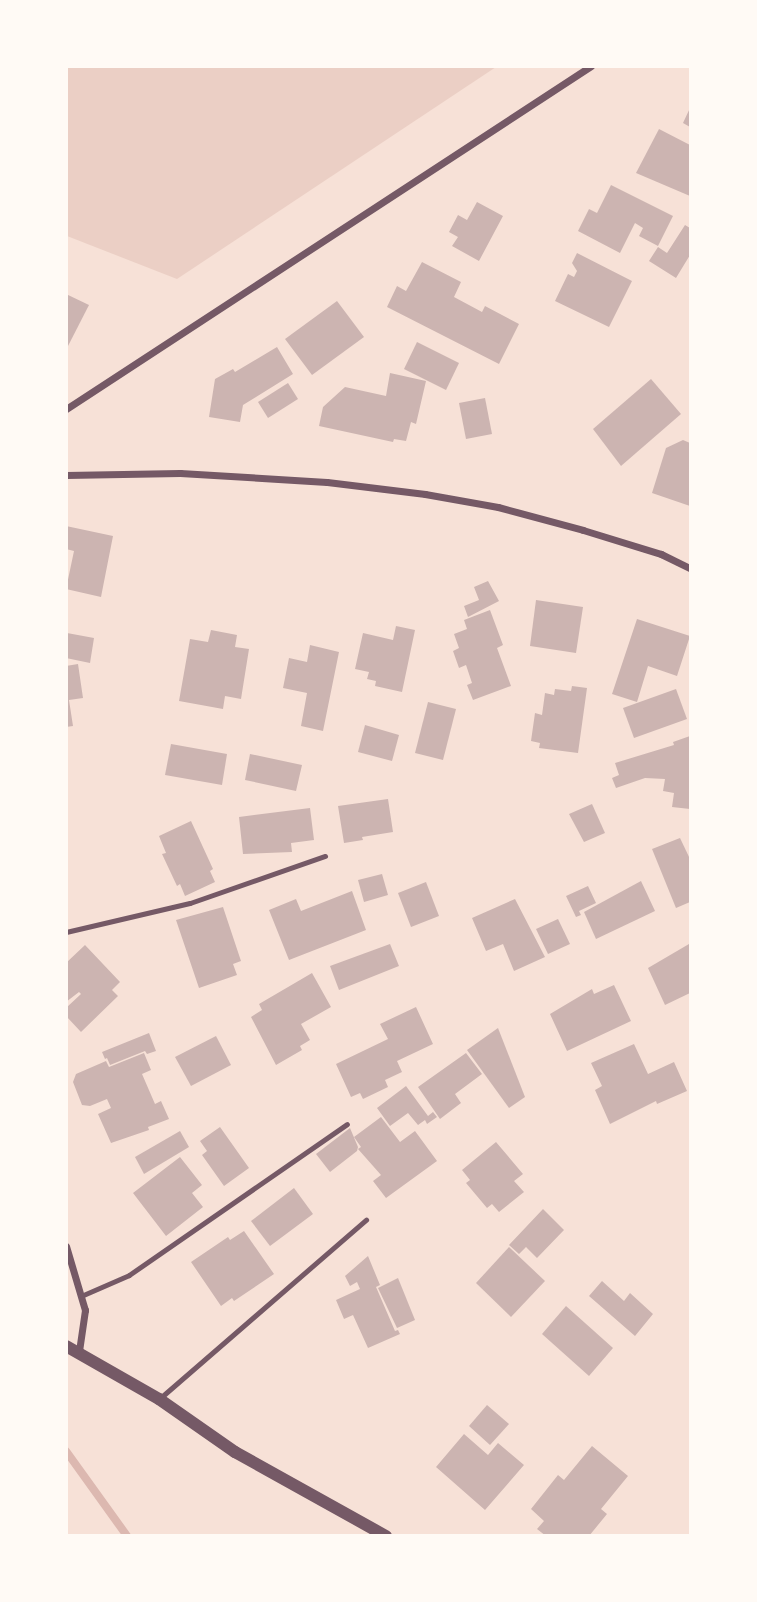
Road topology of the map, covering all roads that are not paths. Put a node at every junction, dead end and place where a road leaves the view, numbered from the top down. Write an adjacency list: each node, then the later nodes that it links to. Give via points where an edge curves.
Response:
1 (591, 66): 2 (street)
2 (66, 409)
3 (66, 475): 4 (street, via 180,473 327,482 425,494 498,507 583,530)
4 (691, 568)
5 (325, 856): 6 (lane, via 190,903)
6 (66, 932)
7 (347, 1124): 10 (lane, via 129,1275)
8 (366, 1220): 13 (lane)
9 (66, 1246): 10 (street)
10 (81, 1296): 12 (street, via 85,1328)
11 (66, 1346): 12 (street)
12 (79, 1351): 13 (street)
13 (159, 1399): 14 (street, via 235,1452)
14 (386, 1535)

